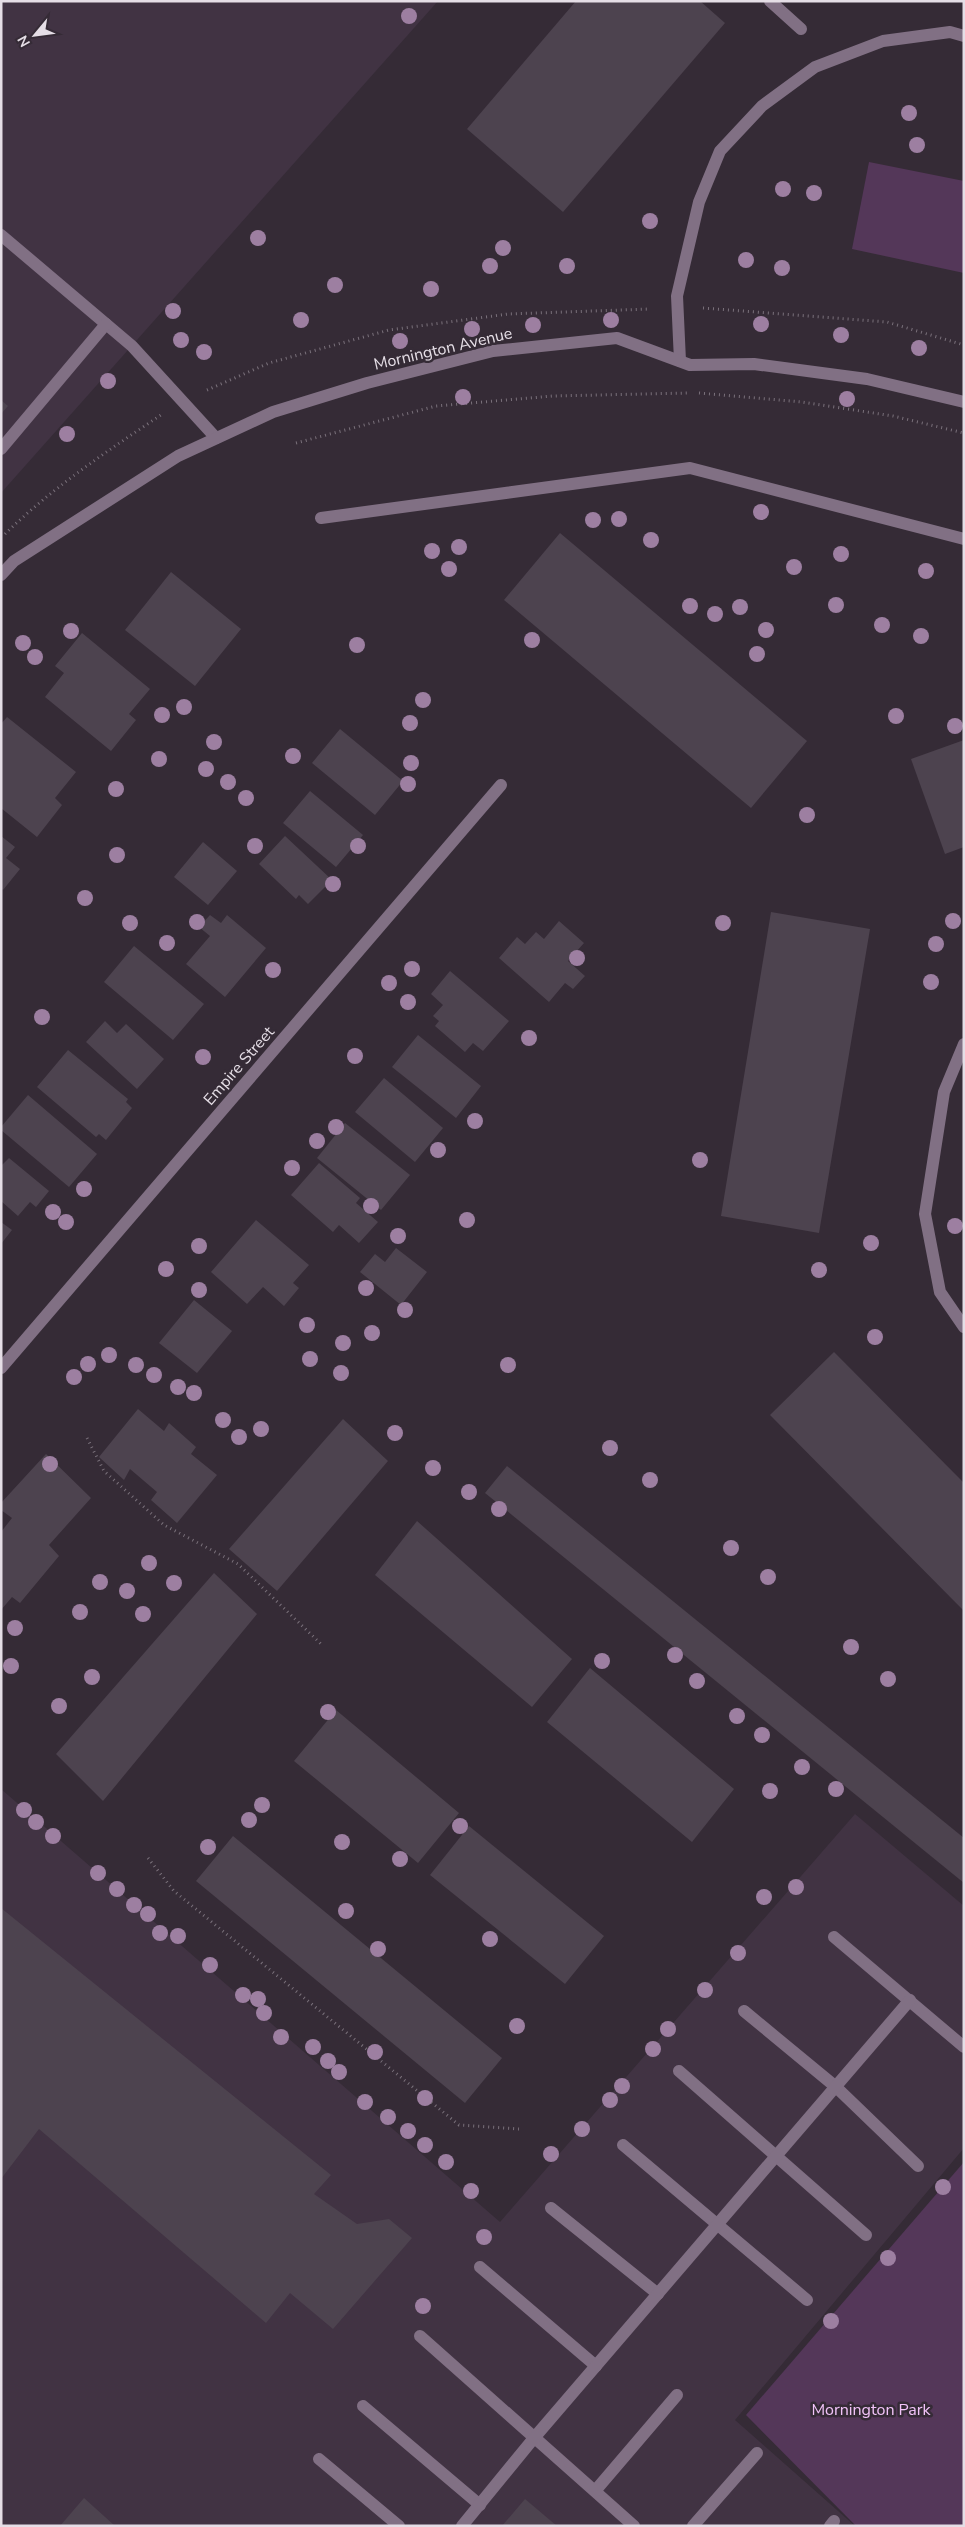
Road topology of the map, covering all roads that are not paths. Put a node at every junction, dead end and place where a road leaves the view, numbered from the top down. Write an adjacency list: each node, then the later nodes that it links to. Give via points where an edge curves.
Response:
1 (770, 1): 2 (street)
2 (801, 29)
3 (964, 36): 6 (street, via 950,32 883,40 815,67 762,106 720,151 699,202 677,296)
4 (1, 235): 5 (street)
5 (106, 324): 8 (street, via 132,346); 9 (street)
6 (680, 361): 7 (street, Mornington Avenue, via 690,365 754,364 867,380); 8 (street, Mornington Avenue, via 617,338 493,351 367,382 280,409)
7 (964, 402)
8 (216, 438): 12 (street, Mornington Avenue, via 178,456 95,508 14,561)
9 (1, 450)
10 (321, 518): 11 (street, via 690,468)
11 (964, 538)
12 (1, 575)
13 (502, 784): 16 (street, Empire Street)
14 (964, 1044): 15 (street, via 944,1092 925,1214 940,1292)
15 (964, 1327)
16 (1, 1368)
17 (834, 1937): 18 (street)
18 (910, 2000): 20 (street); 22 (street)
19 (744, 2011): 22 (street)
20 (964, 2047)
21 (679, 2071): 24 (street)
22 (836, 2087): 24 (street); 25 (street)
23 (623, 2145): 27 (street)
24 (776, 2156): 27 (street); 28 (street)
25 (918, 2166)
26 (551, 2208): 30 (street)
27 (717, 2225): 30 (street); 31 (street)
28 (866, 2235)
29 (480, 2267): 33 (street)
30 (658, 2294): 33 (street)
31 (807, 2300)
32 (420, 2336): 36 (street)
33 (596, 2366): 36 (street)
34 (677, 2395): 39 (street)
35 (363, 2406): 40 (street)
36 (534, 2438): 39 (street); 40 (street)
37 (757, 2453): 44 (street)
38 (320, 2459): 41 (street)
39 (595, 2491): 43 (street)
40 (480, 2505): 42 (street)
41 (399, 2526)
42 (462, 2526)
43 (634, 2526)
44 (693, 2526)

